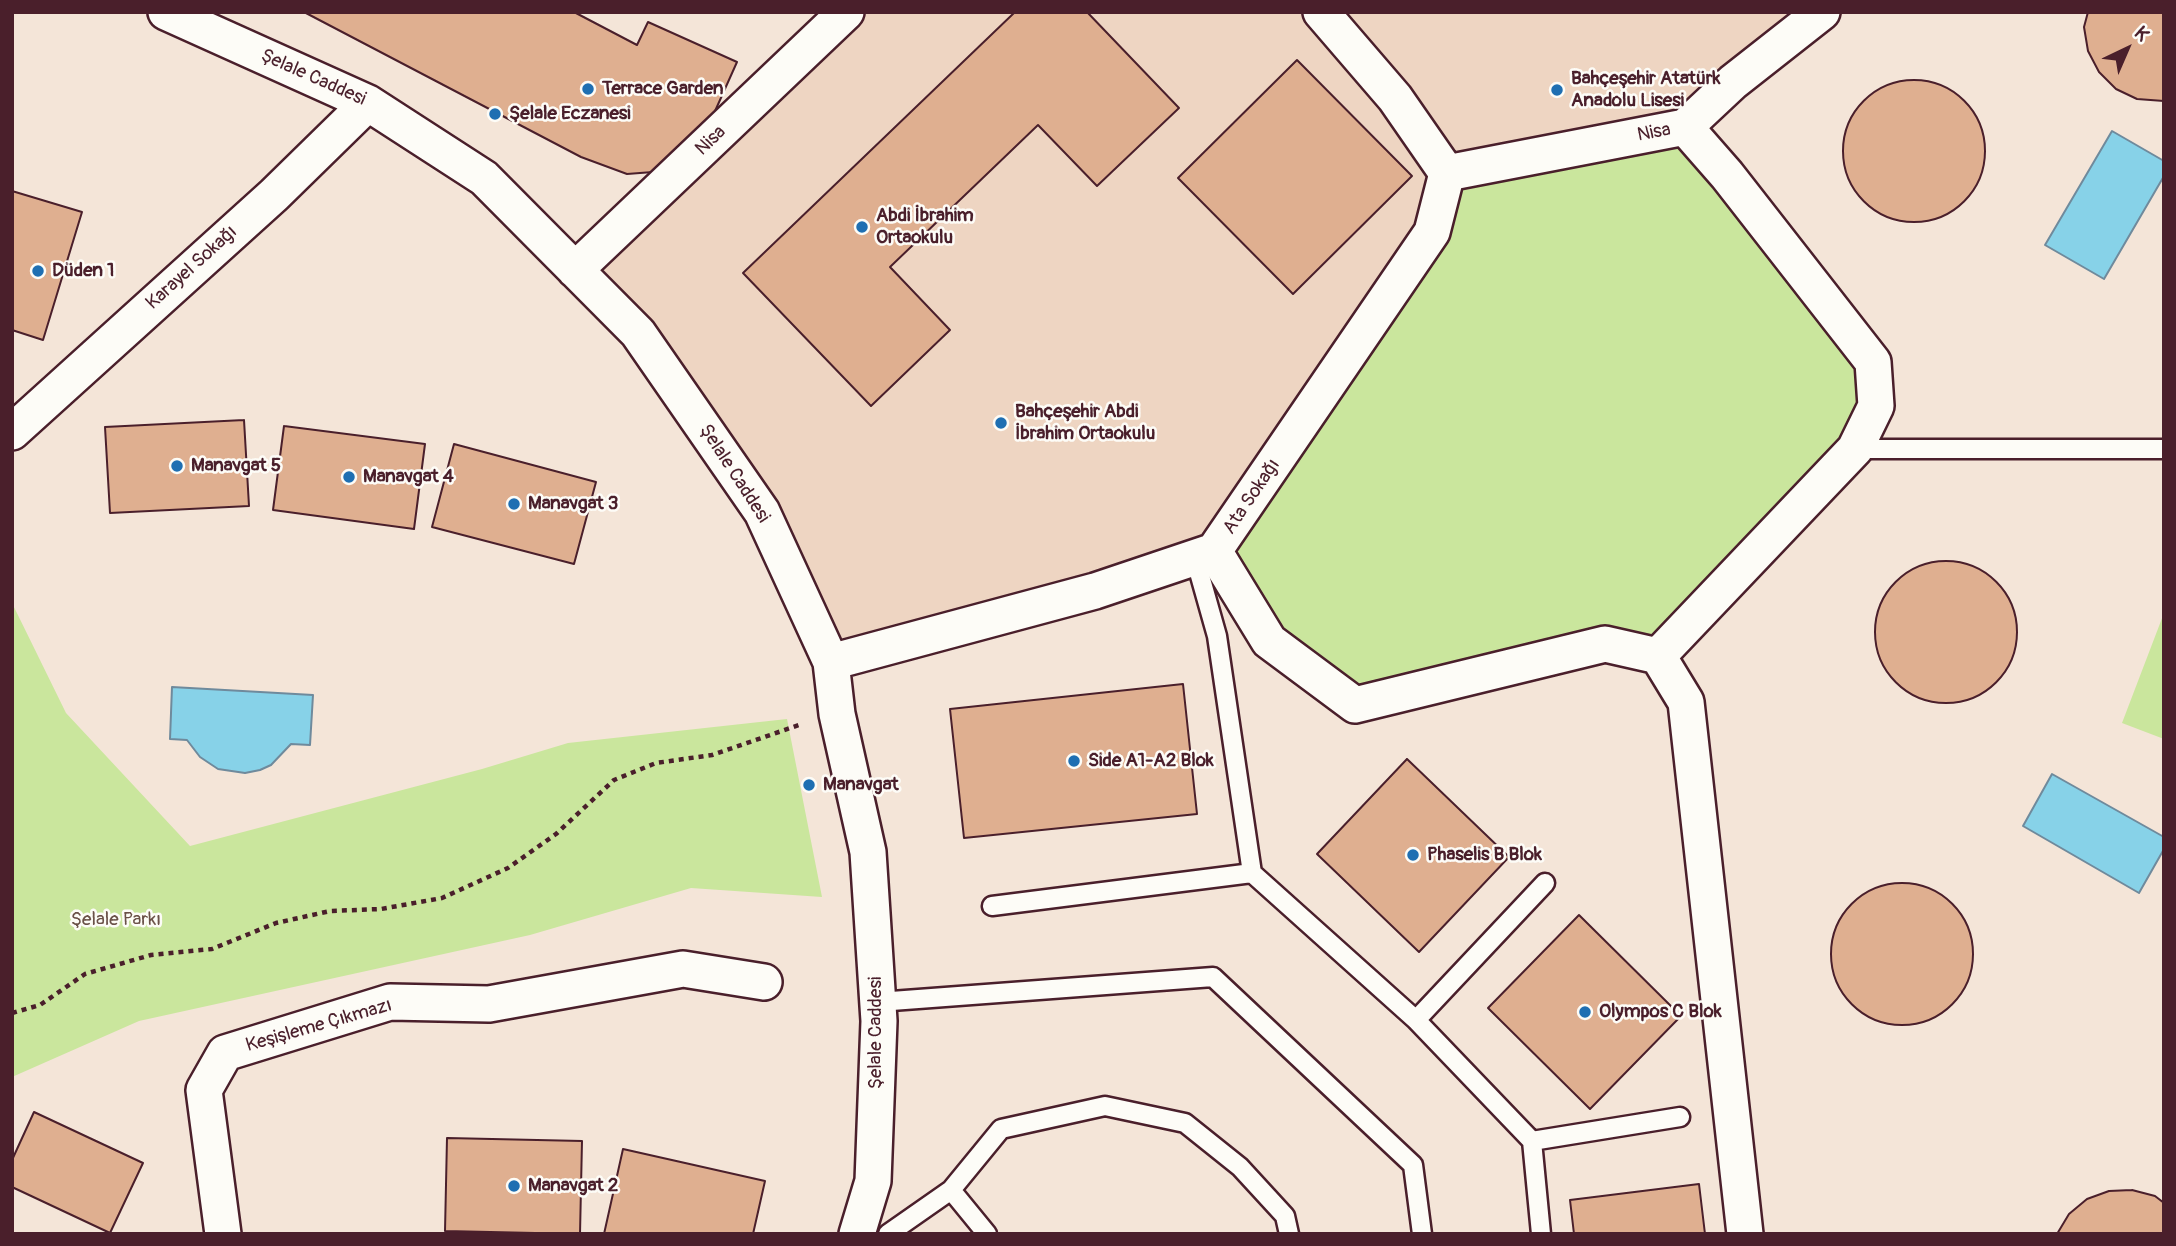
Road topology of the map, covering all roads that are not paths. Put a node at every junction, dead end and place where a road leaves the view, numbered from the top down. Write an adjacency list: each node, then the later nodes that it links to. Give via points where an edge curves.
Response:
1 (166, 12): 5 (street, Şelale Caddesi)
2 (846, 12): 8 (street, Nisa)
3 (1321, 12): 7 (street, via 1395,97)
4 (1822, 12): 6 (street, Nisa, via 1733,82)
5 (368, 103): 8 (street, Şelale Caddesi, via 484,178); 9 (street, Karayel Sokağı, via 274,195)
6 (1685, 127): 7 (street, Nisa); 10 (street, via 1873,362 1876,406)
7 (1447, 173): 12 (street, Ata Sokağı, via 1432,232)
8 (575, 270): 14 (street, Şelale Caddesi, via 638,333 762,512)
9 (12, 432)
10 (1856, 449): 11 (lane); 13 (street)
11 (2164, 449)
12 (1205, 555): 13 (street, via 1269,641 1355,705 1605,644); 14 (street, via 1095,591); 15 (lane)
13 (1658, 656): 31 (street, via 1686,702)
14 (831, 662): 19 (street, Şelale Caddesi, via 837,714 868,852)
15 (1252, 873): 17 (lane); 20 (lane)
16 (1545, 883): 20 (lane)
17 (992, 906)
18 (764, 982): 24 (street, Keşişleme Çıkmazı, via 683,969 489,1004 390,1002 225,1053 204,1090)
19 (878, 1002): 25 (street, Şelale Caddesi, via 873,1181); 29 (lane, via 1213,976 1413,1166)
20 (1416, 1020): 22 (lane)
21 (1680, 1117): 22 (lane)
22 (1532, 1141): 30 (lane)
23 (951, 1190): 26 (lane); 27 (lane); 28 (lane, via 1001,1129 1105,1106 1185,1123 1240,1167 1285,1216)
24 (223, 1234)
25 (857, 1234)
26 (888, 1234)
27 (987, 1234)
28 (1289, 1234)
29 (1422, 1234)
30 (1541, 1234)
31 (1745, 1234)

